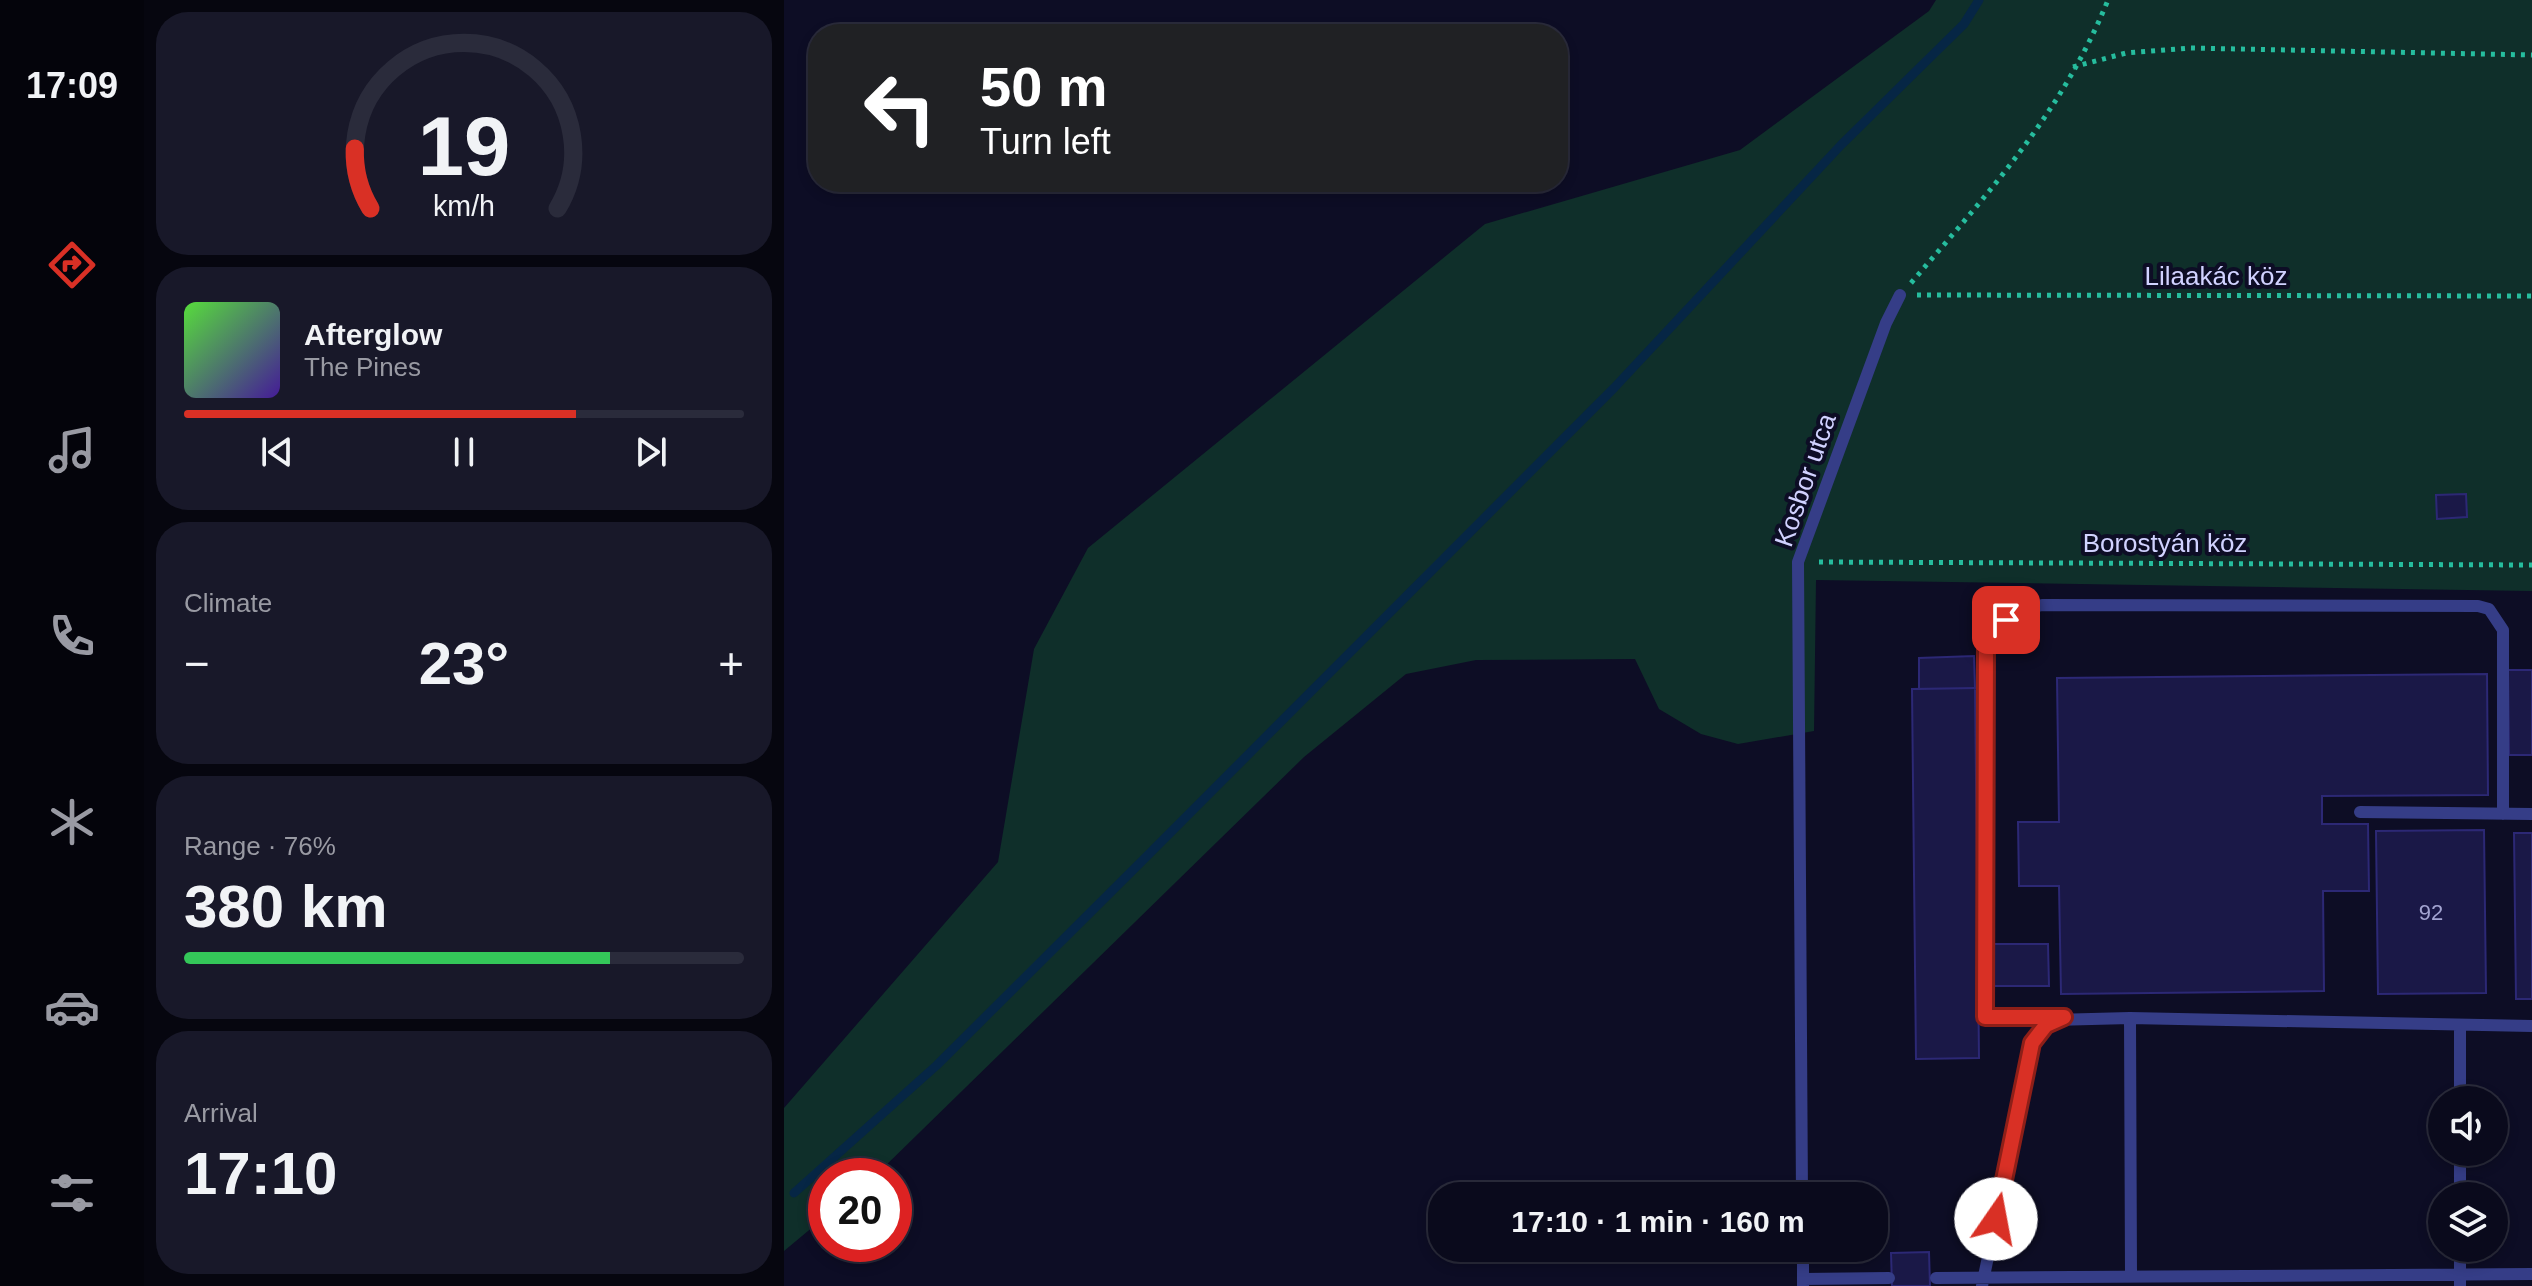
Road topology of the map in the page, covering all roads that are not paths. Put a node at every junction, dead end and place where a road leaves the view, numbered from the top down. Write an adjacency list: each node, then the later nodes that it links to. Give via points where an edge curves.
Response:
1 (1900, 295): 10 (lane, Kosbor utca, via 1798,562)
2 (2360, 812): 3 (lane)
3 (2503, 814): 4 (lane); 5 (lane, via 2503,630 2489,609 2024,609 1992,629 1986,642 1985,1017)
4 (2532, 814)
5 (2064, 1017): 6 (lane); 17 (lane, via 2046,1025 2032,1043)
6 (2130, 1018): 7 (lane); 12 (lane)
7 (2460, 1025): 8 (lane); 9 (lane)
8 (2532, 1026)
9 (2460, 1086)
10 (1802, 1182)
11 (2532, 1274): 15 (lane)
12 (2131, 1276): 15 (lane); 17 (lane)
13 (1889, 1278): 16 (lane)
14 (1936, 1278): 17 (lane)
15 (2460, 1280)
16 (1803, 1282)
17 (1983, 1282)

